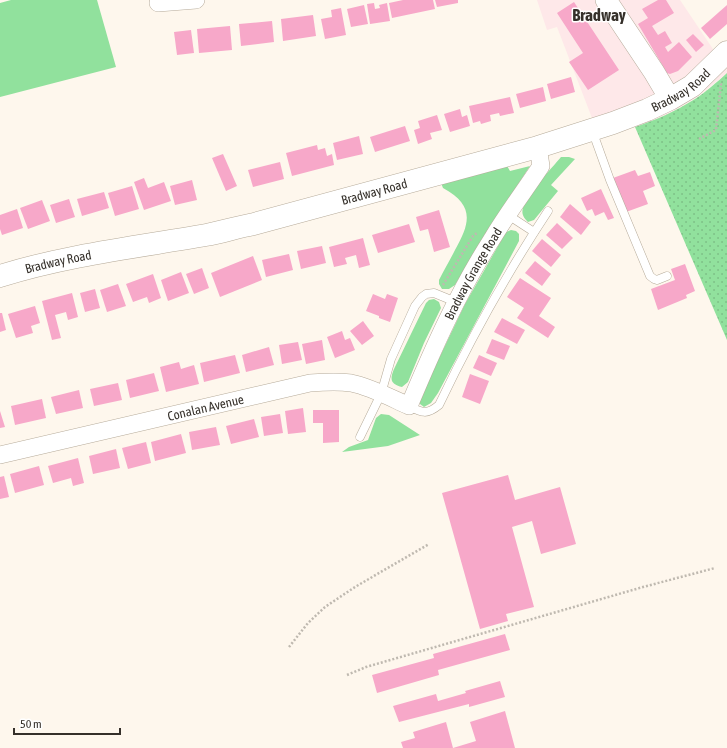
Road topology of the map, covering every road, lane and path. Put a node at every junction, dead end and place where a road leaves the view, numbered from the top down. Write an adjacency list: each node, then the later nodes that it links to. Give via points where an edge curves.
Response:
1 (196, 0): 3 (street)
2 (606, 0): 6 (street)
3 (158, 2)
4 (727, 52): 5 (main road, Bradway Road)
5 (708, 70): 6 (main road, Bradway Road, via 692,86); 8 (path, via 721,84 716,130)
6 (670, 99): 7 (main road, Bradway Road, via 647,110)
7 (592, 129): 9 (main road, Bradway Road); 14 (lane, via 650,276 657,280)
8 (699, 140)
9 (538, 147): 11 (street, Bradway Grange Road, via 541,166); 13 (main road, Bradway Road, via 254,224 81,255)
10 (548, 210): 12 (lane)
11 (508, 215): 12 (lane); 15 (street, Bradway Grange Road, via 491,239)
12 (534, 232): 17 (lane, via 468,346 439,405 424,412)
13 (0, 276)
14 (667, 276)
15 (456, 302): 16 (lane, via 434,293 422,297 415,306 391,359); 17 (street, Bradway Grange Road, via 432,350)
16 (381, 394): 17 (street, Conalan Avenue); 18 (lane); 19 (street, Conalan Avenue, via 351,384 310,383)
17 (410, 406)
18 (360, 438)
19 (0, 455)
20 (429, 544): 22 (path, via 355,586 325,607)
21 (715, 568): 23 (path, via 643,586 366,667)
22 (289, 647)
23 (347, 675)

